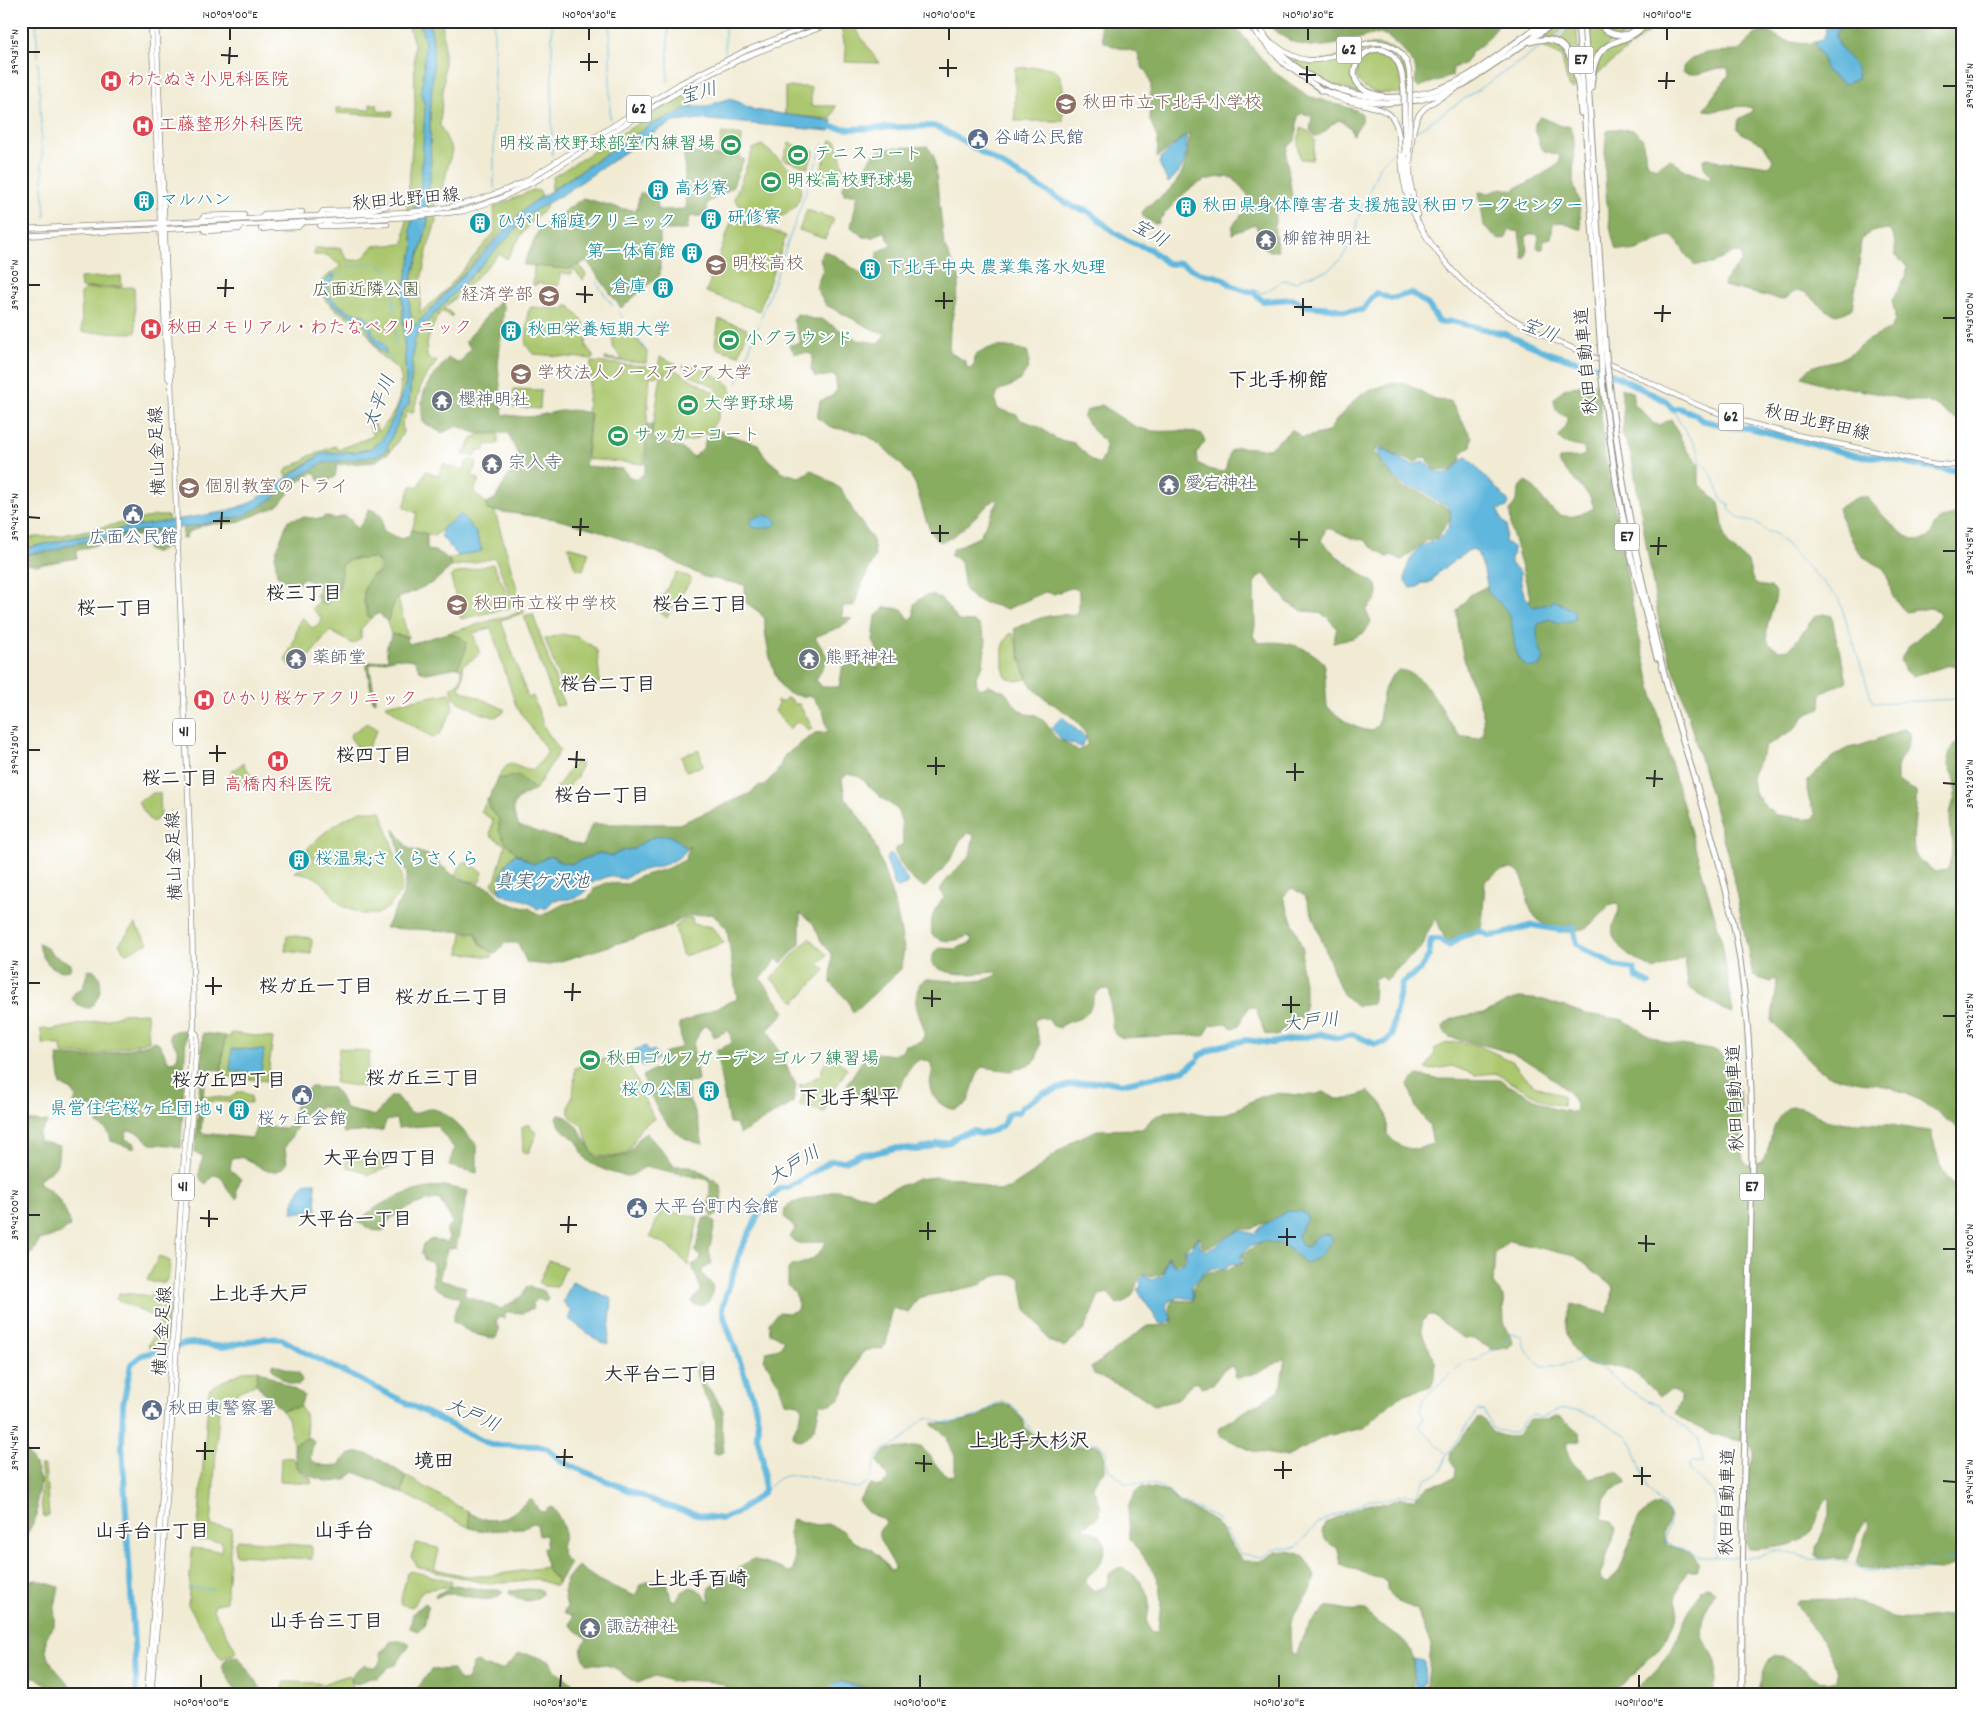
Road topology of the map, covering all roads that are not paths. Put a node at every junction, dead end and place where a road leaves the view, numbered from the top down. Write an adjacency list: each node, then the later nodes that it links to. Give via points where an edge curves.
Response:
1 (151, 21): 35 (main road, 横山金足線 / 41)
2 (156, 21): 35 (main road, 横山金足線 / 41)
3 (821, 21): 28 (main road, 秋田北野田線 / 62, via 730,58 682,84 524,182 481,200)
4 (837, 21): 28 (main road, 秋田北野田線 / 62, via 747,56 704,77 499,199 464,211)
5 (1245, 21): 19 (main road, 62, via 1284,64)
6 (1252, 21): 15 (main road, 62)
7 (1539, 21): 16 (highway)
8 (1552, 21): 16 (highway)
9 (1558, 21): 17 (highway)
10 (1578, 21): 23 (highway, 秋田自動車道 / E7)
11 (1584, 21): 21 (highway, 秋田自動車道 / E7)
12 (1597, 21): 13 (highway, via 1607,31 1620,36 1634,31)
13 (1642, 21)
14 (1646, 21): 21 (highway, via 1638,32 1600,53 1594,66)
15 (1263, 34): 20 (main road, 62, via 1288,54 1309,61 1331,58 1372,42 1388,44 1400,52 1409,66); 22 (highway, via 1287,60 1330,88 1364,97)
16 (1526, 36): 22 (highway, via 1466,77 1436,90)
17 (1521, 46): 18 (highway); 23 (highway, via 1548,39 1560,44 1571,56)
18 (1464, 84): 19 (highway, via 1419,100 1386,103 1356,100); 24 (main road, via 1423,110 1415,126)
19 (1321, 90): 25 (main road, 62, via 1386,112 1396,122 1404,184)
20 (1407, 91): 22 (highway, via 1399,66 1389,53 1371,50 1357,60 1354,76 1364,90 1380,96); 24 (highway, bridge)
21 (1589, 97): 44 (highway, 秋田自動車道 / E7)
22 (1402, 98)
23 (1585, 142): 44 (highway, 秋田自動車道 / E7)
24 (1409, 152): 25 (highway)
25 (1410, 198): 45 (main road, 秋田北野田線 / 62, via 1428,239 1440,256 1483,300 1515,320 1709,409 1848,447 1935,465)
26 (387, 206): 32 (main road, via 323,212)
27 (302, 212): 30 (main road)
28 (432, 213): 31 (main road, 秋田北野田線 / 62)
29 (244, 215): 33 (main road)
30 (295, 215): 32 (main road, 秋田北野田線 / 62); 33 (main road, 秋田北野田線 / 62)
31 (409, 215): 32 (main road, 秋田北野田線 / 62); 34 (main road, 秋田北野田線 / 62)
32 (320, 216)
33 (234, 217): 35 (main road, 秋田北野田線 / 62)
34 (325, 221): 37 (main road, 秋田北野田線 / 62); 39 (main road)
35 (162, 222): 40 (main road, 秋田北野田線 / 62); 41 (main road, 横山金足線 / 41)
36 (387, 224): 39 (main road)
37 (269, 226): 41 (main road, 秋田北野田線 / 62); 42 (main road)
38 (320, 226): 39 (main road)
39 (330, 226)
40 (21, 229)
41 (162, 229): 43 (main road, 秋田北野田線 / 62); 47 (main road, 横山金足線 / 41, via 191,874 194,1031 197,1035)
42 (261, 229)
43 (21, 236)
44 (1604, 355): 46 (highway, 秋田自動車道 / E7, bridge, via 1629,522); 46 (highway, 秋田自動車道 / E7, bridge, via 1602,380 1614,473 1654,648)
45 (1962, 465)
46 (1669, 691): 50 (highway, 秋田自動車道 / E7, via 1728,900 1740,957 1751,1058 1753,1178 1744,1445)
47 (174, 1351): 48 (main road, 横山金足線 / 41); 49 (main road, 横山金足線 / 41, via 164,1542)
48 (147, 1694)
49 (151, 1694)
50 (1742, 1694)

